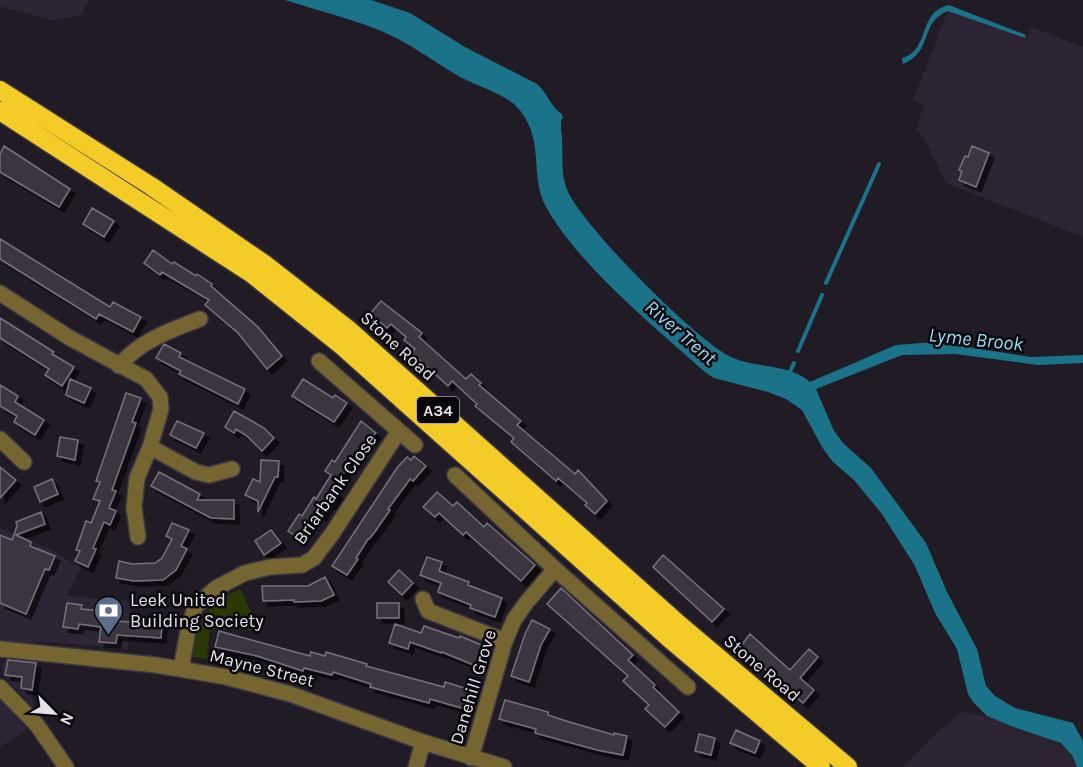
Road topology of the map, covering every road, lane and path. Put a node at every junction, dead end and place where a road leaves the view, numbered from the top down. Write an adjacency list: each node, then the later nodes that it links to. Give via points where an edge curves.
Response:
1 (0, 90): 3 (highway, Stone Road / A34)
2 (0, 111): 3 (highway, Stone Road / A34)
3 (176, 214): 28 (highway, Stone Road / A34, via 342,346); 29 (highway, Stone Road / A34, via 266,265 348,329 681,626)
4 (0, 293): 7 (street)
5 (200, 320): 7 (street, via 189,331 153,339 129,352)
6 (319, 361): 8 (street, Briarbank Close)
7 (118, 366): 11 (street, via 146,380 160,397 161,409)
8 (399, 431): 10 (street, Briarbank Close); 20 (street, Briarbank Close, via 314,558 302,565 245,573 216,588 195,607)
9 (0, 439): 12 (street)
10 (415, 445)
11 (150, 447): 13 (street, via 196,472 209,475); 15 (street, via 137,478 134,507)
12 (24, 462)
13 (232, 469)
14 (456, 480): 16 (street)
15 (138, 537)
16 (555, 569): 18 (street, Danehill Grove, via 520,612); 22 (street)
17 (423, 608): 18 (street)
18 (505, 641): 24 (street, Danehill Grove)
19 (0, 649): 20 (street, Mayne Street)
20 (181, 669): 23 (street, Mayne Street, via 290,694)
21 (0, 687): 25 (street, via 37,725)
22 (682, 687)
23 (423, 742): 24 (street, Mayne Street); 26 (street)
24 (471, 758): 27 (street, Mayne Street)
25 (66, 767)
26 (416, 767)
27 (504, 767)
28 (820, 767)
29 (848, 767)

